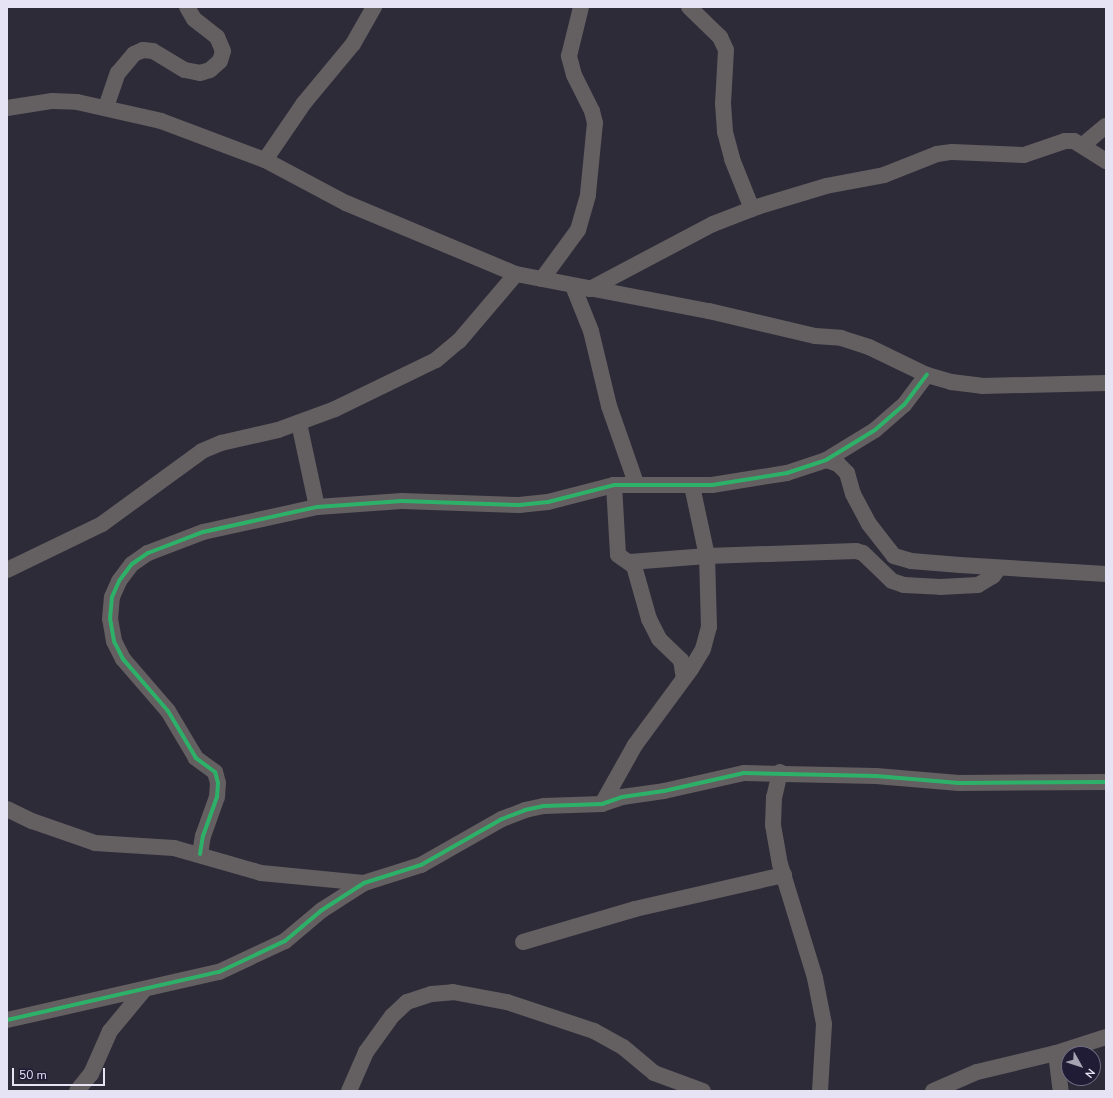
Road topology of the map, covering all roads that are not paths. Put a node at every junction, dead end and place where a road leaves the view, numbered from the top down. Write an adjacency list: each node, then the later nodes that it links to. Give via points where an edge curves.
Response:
1 (187, 7): 5 (street, via 194,19 217,37 223,51 220,61 210,70 200,73 185,70 153,51 143,50 134,54 118,73)
2 (374, 7): 9 (street, via 354,44 304,103)
3 (581, 7): 13 (street, via 569,56 574,75 595,123 588,194 578,230)
4 (690, 7): 11 (street, via 720,37 726,50 723,92 725,132 732,159)
5 (106, 107): 6 (street, via 52,101); 9 (street, via 161,121)
6 (7, 108)
7 (1106, 126): 8 (street)
8 (1083, 145): 10 (street); 11 (street, via 1065,141 1037,152 1013,156 952,152 937,154 900,171 826,186)
9 (265, 160): 12 (street, via 346,203)
10 (1106, 161)
11 (752, 209): 14 (street, via 688,236 590,289)
12 (516, 274): 13 (street); 17 (street, via 459,341 436,360 335,409)
13 (542, 279): 14 (street)
14 (579, 287): 15 (street, via 709,311 815,336 841,338 869,347); 19 (street, via 609,406)
15 (927, 375): 16 (street, via 982,386); 18 (street, via 904,405 875,430)
16 (1106, 383)
17 (299, 423): 22 (street); 26 (street, via 221,443 202,451 102,524)
18 (826, 460): 21 (street, via 786,473); 25 (street, via 838,464 847,473 853,494 869,524 894,556 911,561)
19 (636, 484): 20 (street); 21 (street)
20 (614, 486): 22 (street, via 548,502 519,505 402,501); 24 (street, via 618,555)
21 (692, 486): 23 (street)
22 (317, 507): 33 (street, via 202,532 173,542 148,553 132,564 112,597 110,619 114,641 123,659 168,711 196,758 215,772 218,783 217,797 203,836)
23 (707, 556): 24 (street); 25 (street, via 856,551 863,553 892,581 904,585 940,587 978,585 993,576); 28 (street, via 709,627 702,649)
24 (630, 562): 28 (street, via 634,566 644,605 659,639 681,660)
25 (999, 568): 27 (street)
26 (7, 570)
27 (1106, 574)
28 (684, 678): 31 (street, via 635,746)
29 (780, 772): 30 (street, via 959,783); 31 (street, via 744,773 664,791 622,797); 34 (street, via 774,796 773,825)
30 (1106, 782)
31 (602, 804): 35 (street, via 544,806 525,810 502,819 421,864)
32 (7, 809): 33 (street, via 32,821 95,842 174,848)
33 (200, 854): 35 (street, via 261,873)
34 (784, 875): 36 (street, via 635,909); 44 (street, via 815,978 824,1024)
35 (364, 883): 37 (street, via 322,910 284,941 257,955 219,972)
36 (523, 942)
37 (144, 990): 38 (street); 41 (street, via 110,1031 91,1074)
38 (7, 1020)
39 (1106, 1037): 40 (street)
40 (1056, 1053): 45 (street, via 977,1072); 46 (street)
41 (77, 1091)
42 (349, 1091): 43 (street, via 366,1052 392,1016 407,1002 432,994 453,992 507,1002 587,1028 611,1039 654,1073)
43 (703, 1091)
44 (820, 1091)
45 (933, 1091)
46 (1061, 1091)

